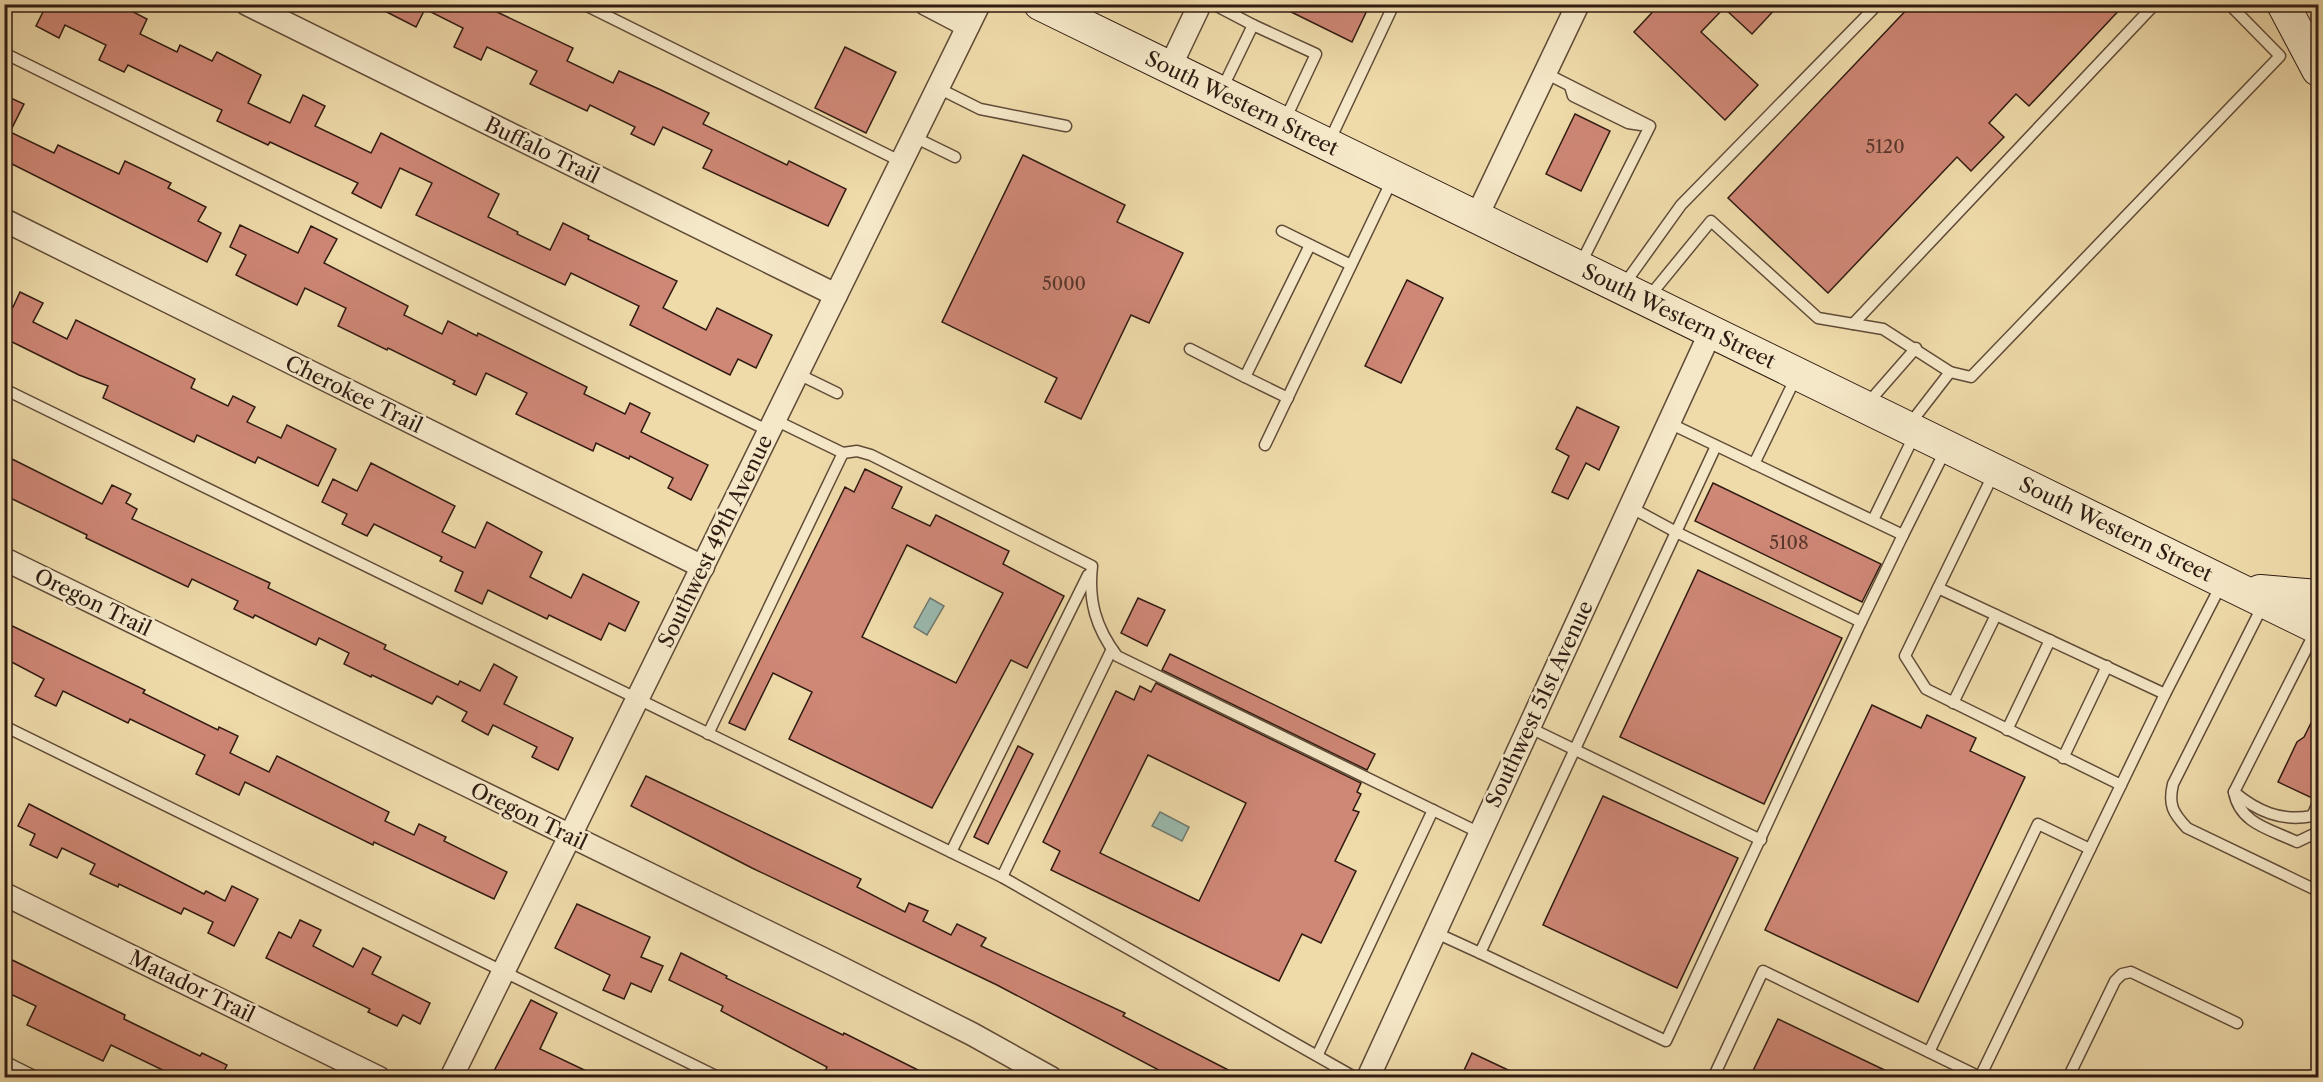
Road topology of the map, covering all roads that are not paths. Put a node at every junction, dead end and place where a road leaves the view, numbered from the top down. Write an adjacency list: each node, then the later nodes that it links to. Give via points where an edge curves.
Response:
1 (248, 4): 36 (street, Buffalo Trail)
2 (583, 4): 27 (lane)
3 (926, 4): 15 (street)
4 (979, 4): 15 (street, Southwest 49th Avenue)
5 (1040, 4): 17 (main road, South Western Street)
6 (1200, 4): 17 (street)
7 (1213, 4): 14 (lane)
8 (1394, 4): 25 (lane)
9 (1578, 4): 19 (street)
10 (1878, 4): 35 (lane, via 1681,205)
11 (2155, 4): 37 (lane)
12 (2283, 4): 18 (main road)
13 (2234, 7): 41 (lane, via 2280,56 1971,377)
14 (1253, 25): 21 (lane); 22 (lane, via 1316,54)
15 (968, 26): 20 (street, Southwest 49th Avenue)
16 (4, 53): 50 (lane)
17 (1170, 67): 21 (main road, South Western Street)
18 (2319, 70)
19 (1545, 73): 29 (street); 34 (lane, via 1650,126)
20 (938, 88): 23 (lane, via 980,109); 24 (street, Southwest 49th Avenue)
21 (1221, 92): 22 (main road, South Western Street)
22 (1283, 123): 25 (main road, South Western Street)
23 (1065, 126)
24 (914, 137): 26 (lane); 27 (street, Southwest 49th Avenue)
25 (1328, 145): 28 (main road, South Western Street)
26 (956, 157)
27 (902, 162): 36 (street, Southwest 49th Avenue)
28 (1394, 177): 29 (main road, South Western Street); 33 (lane)
29 (1476, 218): 34 (main road, South Western Street)
30 (4, 220): 64 (street, Cherokee Trail)
31 (1282, 231): 32 (lane)
32 (1310, 245): 33 (lane); 44 (lane)
33 (1351, 265): 47 (lane)
34 (1579, 267): 35 (main road, South Western Street)
35 (1634, 294): 37 (lane, via 1711,221 1818,318); 38 (main road, South Western Street)
36 (836, 295): 42 (street, Southwest 49th Avenue)
37 (1853, 324): 39 (lane, via 1883,329)
38 (1710, 331): 43 (main road, South Western Street); 49 (street, Southwest 51st Avenue)
39 (1916, 348): 41 (lane); 48 (lane)
40 (1190, 349): 44 (lane)
41 (1950, 372): 51 (lane)
42 (798, 374): 46 (lane); 50 (street, Southwest 49th Avenue)
43 (1798, 374): 48 (main road, South Western Street); 56 (lane)
44 (1245, 377): 47 (lane)
45 (4, 389): 75 (lane)
46 (837, 393)
47 (1288, 398): 52 (lane)
48 (1865, 407): 51 (main road, South Western Street)
49 (1668, 423): 53 (lane); 58 (street, Southwest 51st Avenue)
50 (772, 426): 55 (lane); 64 (street, Southwest 49th Avenue)
51 (1911, 430): 54 (main road, South Western Street); 59 (lane)
52 (1265, 445)
53 (1716, 446): 56 (lane); 60 (lane)
54 (1947, 447): 57 (main road, South Western Street); 61 (lane)
55 (843, 453): 63 (lane, via 871,455); 80 (lane)
56 (1754, 464): 59 (lane)
57 (1995, 470): 65 (lane); 66 (main road, South Western Street)
58 (1630, 507): 60 (lane); 78 (street, Southwest 51st Avenue)
59 (1874, 520): 61 (lane)
60 (1676, 532): 69 (lane); 81 (lane)
61 (1903, 534): 69 (lane)
62 (4, 558): 89 (street, Oregon Trail)
63 (1092, 566): 72 (lane, via 1092,608 1102,636); 92 (lane)
64 (703, 567): 75 (street, Southwest 49th Avenue)
65 (1938, 588): 68 (lane); 76 (lane, via 1905,656 1926,689)
66 (2242, 590): 67 (main road); 70 (main road, South Western Street); 74 (lane); 94 (lane, via 2173,784 2169,797 2172,812 2187,828)
67 (2319, 596)
68 (1996, 615): 71 (lane); 76 (lane)
69 (1861, 622): 90 (lane)
70 (2318, 627): 84 (lane)
71 (2050, 639): 73 (lane); 79 (lane)
72 (1112, 649): 86 (lane, via 1117,656); 93 (lane)
73 (2107, 666): 74 (lane); 82 (lane)
74 (2165, 693): 83 (lane)
75 (638, 700): 80 (lane); 89 (street, Southwest 49th Avenue)
76 (1953, 703): 79 (lane)
77 (4, 726): 98 (lane)
78 (1528, 728): 81 (lane); 88 (street, Southwest 51st Avenue)
79 (2007, 730): 82 (lane)
80 (708, 734): 92 (lane)
81 (1575, 749): 90 (lane); 97 (lane)
82 (2063, 758): 83 (lane)
83 (2121, 785): 91 (lane)
84 (2234, 792): 85 (lane, via 2249,805 2275,817 2312,816); 87 (lane, via 2236,807 2245,817 2297,842)
85 (2319, 803)
86 (1433, 810): 88 (lane); 101 (lane)
87 (2319, 832)
88 (1480, 833): 96 (street, Southwest 51st Avenue)
89 (570, 836): 98 (street, Southwest 49th Avenue); 107 (street, Oregon Trail, via 972,1034)
90 (1761, 840): 97 (lane, via 1666,1041)
91 (2090, 849): 100 (lane, via 2038,824); 111 (lane)
92 (951, 852): 93 (lane)
93 (1002, 877): 101 (lane)
94 (2319, 891)
95 (4, 894): 104 (street, Matador Trail)
96 (1434, 932): 97 (lane); 109 (street, Southwest 51st Avenue)
97 (1480, 953)
98 (503, 971): 105 (street, Southwest 49th Avenue); 106 (lane)
99 (2237, 1023): 112 (lane, via 2131,972 2122,974)
100 (1929, 1052): 110 (lane, via 1763,971); 111 (lane)
101 (1318, 1054): 108 (lane)
102 (4, 1061): 103 (lane)
103 (39, 1077)
104 (379, 1077)
105 (451, 1077)
106 (720, 1077)
107 (1051, 1077)
108 (1356, 1077)
109 (1368, 1077)
110 (1713, 1077)
111 (1979, 1077)
112 (2068, 1077)

